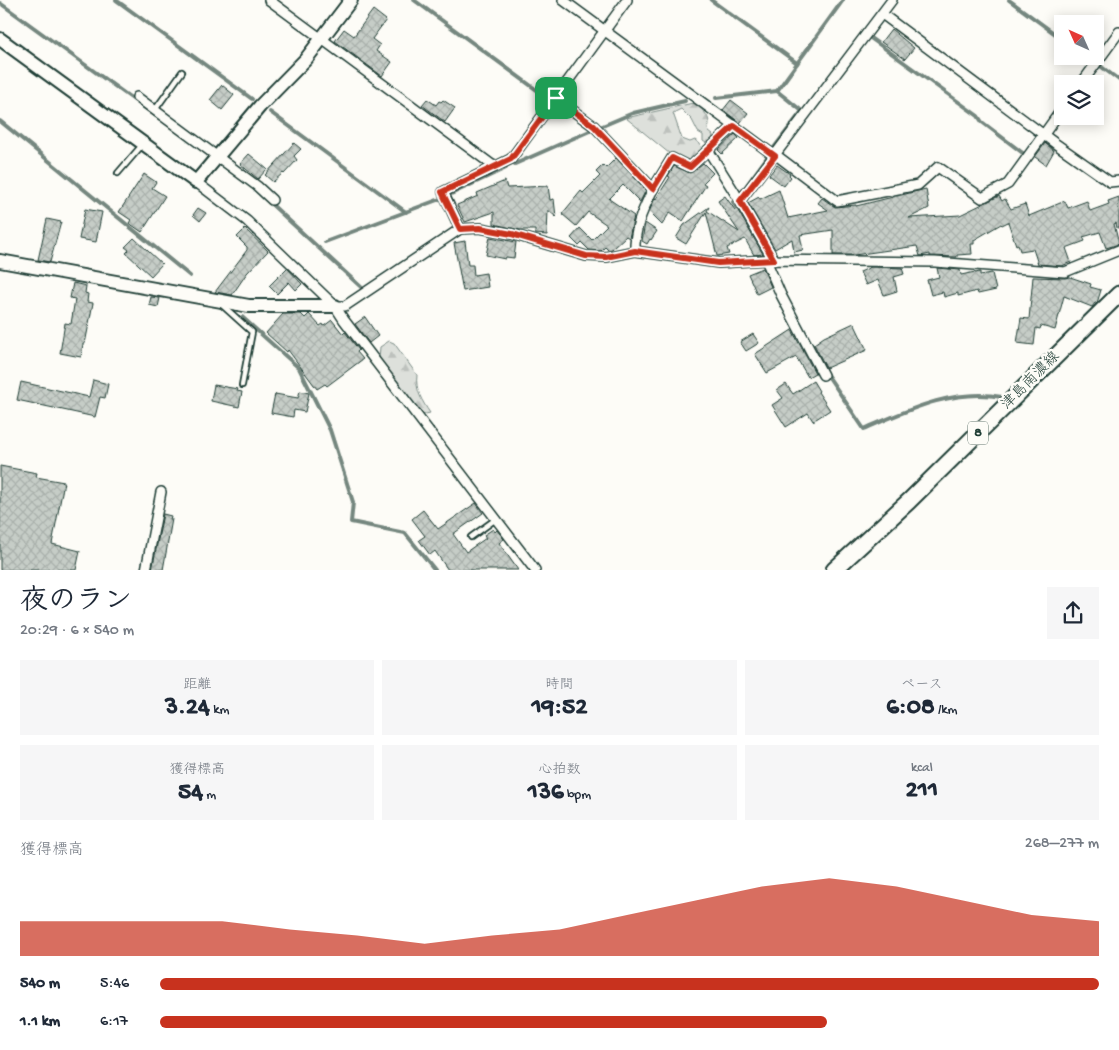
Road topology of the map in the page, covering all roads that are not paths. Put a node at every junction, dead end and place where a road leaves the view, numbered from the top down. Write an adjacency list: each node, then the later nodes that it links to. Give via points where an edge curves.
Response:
1 (269, 0): 10 (street)
2 (351, 0): 10 (street)
3 (563, 0): 7 (street)
4 (627, 0): 7 (street)
5 (892, 0): 6 (street)
6 (882, 14): 18 (street); 21 (street)
7 (604, 30): 14 (street); 17 (street)
8 (1119, 32): 12 (street)
9 (0, 39): 19 (street)
10 (322, 39): 22 (street); 23 (street)
11 (182, 72): 15 (lane)
12 (1088, 75)
13 (137, 97): 15 (street)
14 (556, 98): 23 (street, via 511,159); 27 (street, via 594,126)
15 (154, 110): 22 (street)
16 (1054, 121): 18 (street)
17 (734, 126): 20 (street); 21 (street)
18 (1044, 135): 21 (street, via 1008,184 982,198 938,167 918,185 837,201); 25 (street, via 1110,182)
19 (144, 143): 24 (lane); 26 (street)
20 (708, 150): 27 (street, via 690,167 672,158); 29 (street)
21 (775, 155): 29 (street)
22 (218, 157): 26 (street); 28 (street)
23 (495, 167): 30 (street, via 442,192)
24 (118, 173)
25 (1119, 181)
26 (196, 182): 37 (street, via 247,221)
27 (653, 189): 32 (street, via 639,216)
28 (272, 200)
29 (740, 201): 33 (street)
30 (460, 229): 32 (street, via 480,228 512,234 586,256 606,257); 37 (street, via 345,306)
31 (1119, 250): 33 (street, via 1065,272 935,262)
32 (635, 251): 33 (street, via 718,263)
33 (770, 260): 38 (street, via 781,295)
34 (0, 262): 36 (street)
35 (1119, 295): 45 (main road, 津島南濃線 / 8)
36 (217, 300): 37 (street, via 250,306); 39 (lane, via 252,332)
37 (335, 306): 41 (street)
38 (824, 375)
39 (242, 385)
40 (161, 492): 43 (street)
41 (496, 519): 42 (lane); 44 (street)
42 (471, 537)
43 (146, 570)
44 (535, 570)
45 (834, 570)

